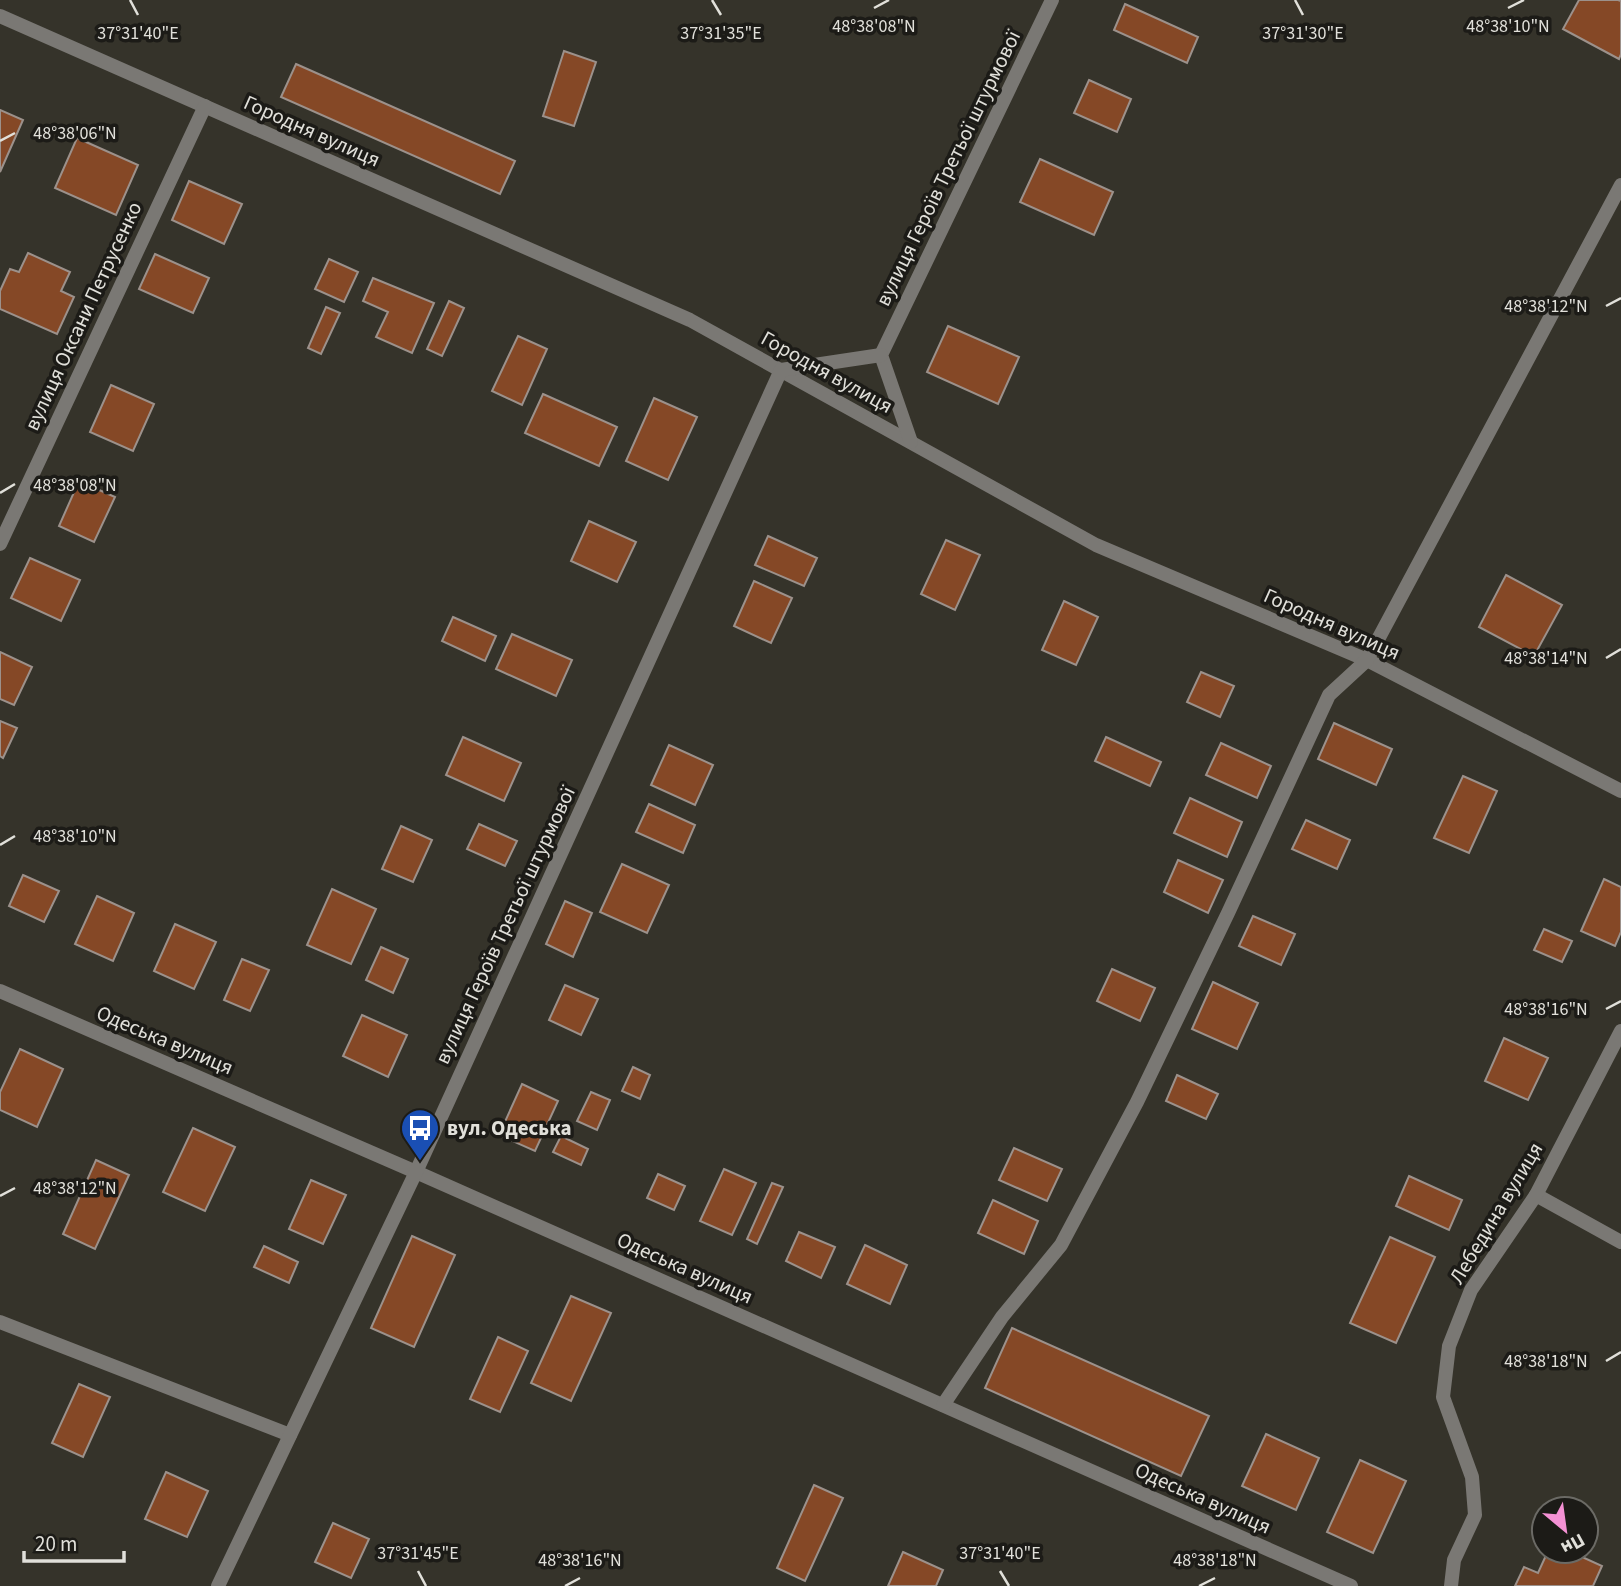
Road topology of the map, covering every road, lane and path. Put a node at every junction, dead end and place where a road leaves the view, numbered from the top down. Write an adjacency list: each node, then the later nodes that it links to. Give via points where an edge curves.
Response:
1 (1052, 0): 5 (street, вулиця Героїв Третьої штурмової)
2 (0, 16): 3 (street, Городня вулиця)
3 (205, 106): 6 (street, Городня вулиця, via 690,320); 8 (street, вулиця Оксани Петрусенко)
4 (1621, 185): 9 (street)
5 (881, 355): 6 (street); 7 (street)
6 (781, 370): 7 (street, Городня вулиця); 13 (street, вулиця Героїв Третьої штурмової)
7 (911, 442): 9 (street, Городня вулиця, via 1096,545)
8 (0, 544)
9 (1367, 660): 10 (street, Городня вулиця); 17 (street, via 1329,695 1138,1102 1061,1245 1002,1317)
10 (1621, 790)
11 (0, 991): 13 (street, Одеська вулиця)
12 (1621, 1031): 14 (street, Лебедина вулиця)
13 (416, 1171): 17 (street, Одеська вулиця); 18 (street, вулиця Героїв Третьої штурмової)
14 (1536, 1195): 15 (street); 21 (street, Лебедина вулиця, via 1471,1290 1449,1346 1443,1397 1472,1478 1475,1515 1454,1560)
15 (1621, 1242)
16 (0, 1322): 18 (street)
17 (943, 1405): 20 (street, Одеська вулиця)
18 (290, 1435): 19 (street, вулиця Героїв Третьої штурмової)
19 (218, 1586)
20 (1351, 1586)
21 (1451, 1586)

